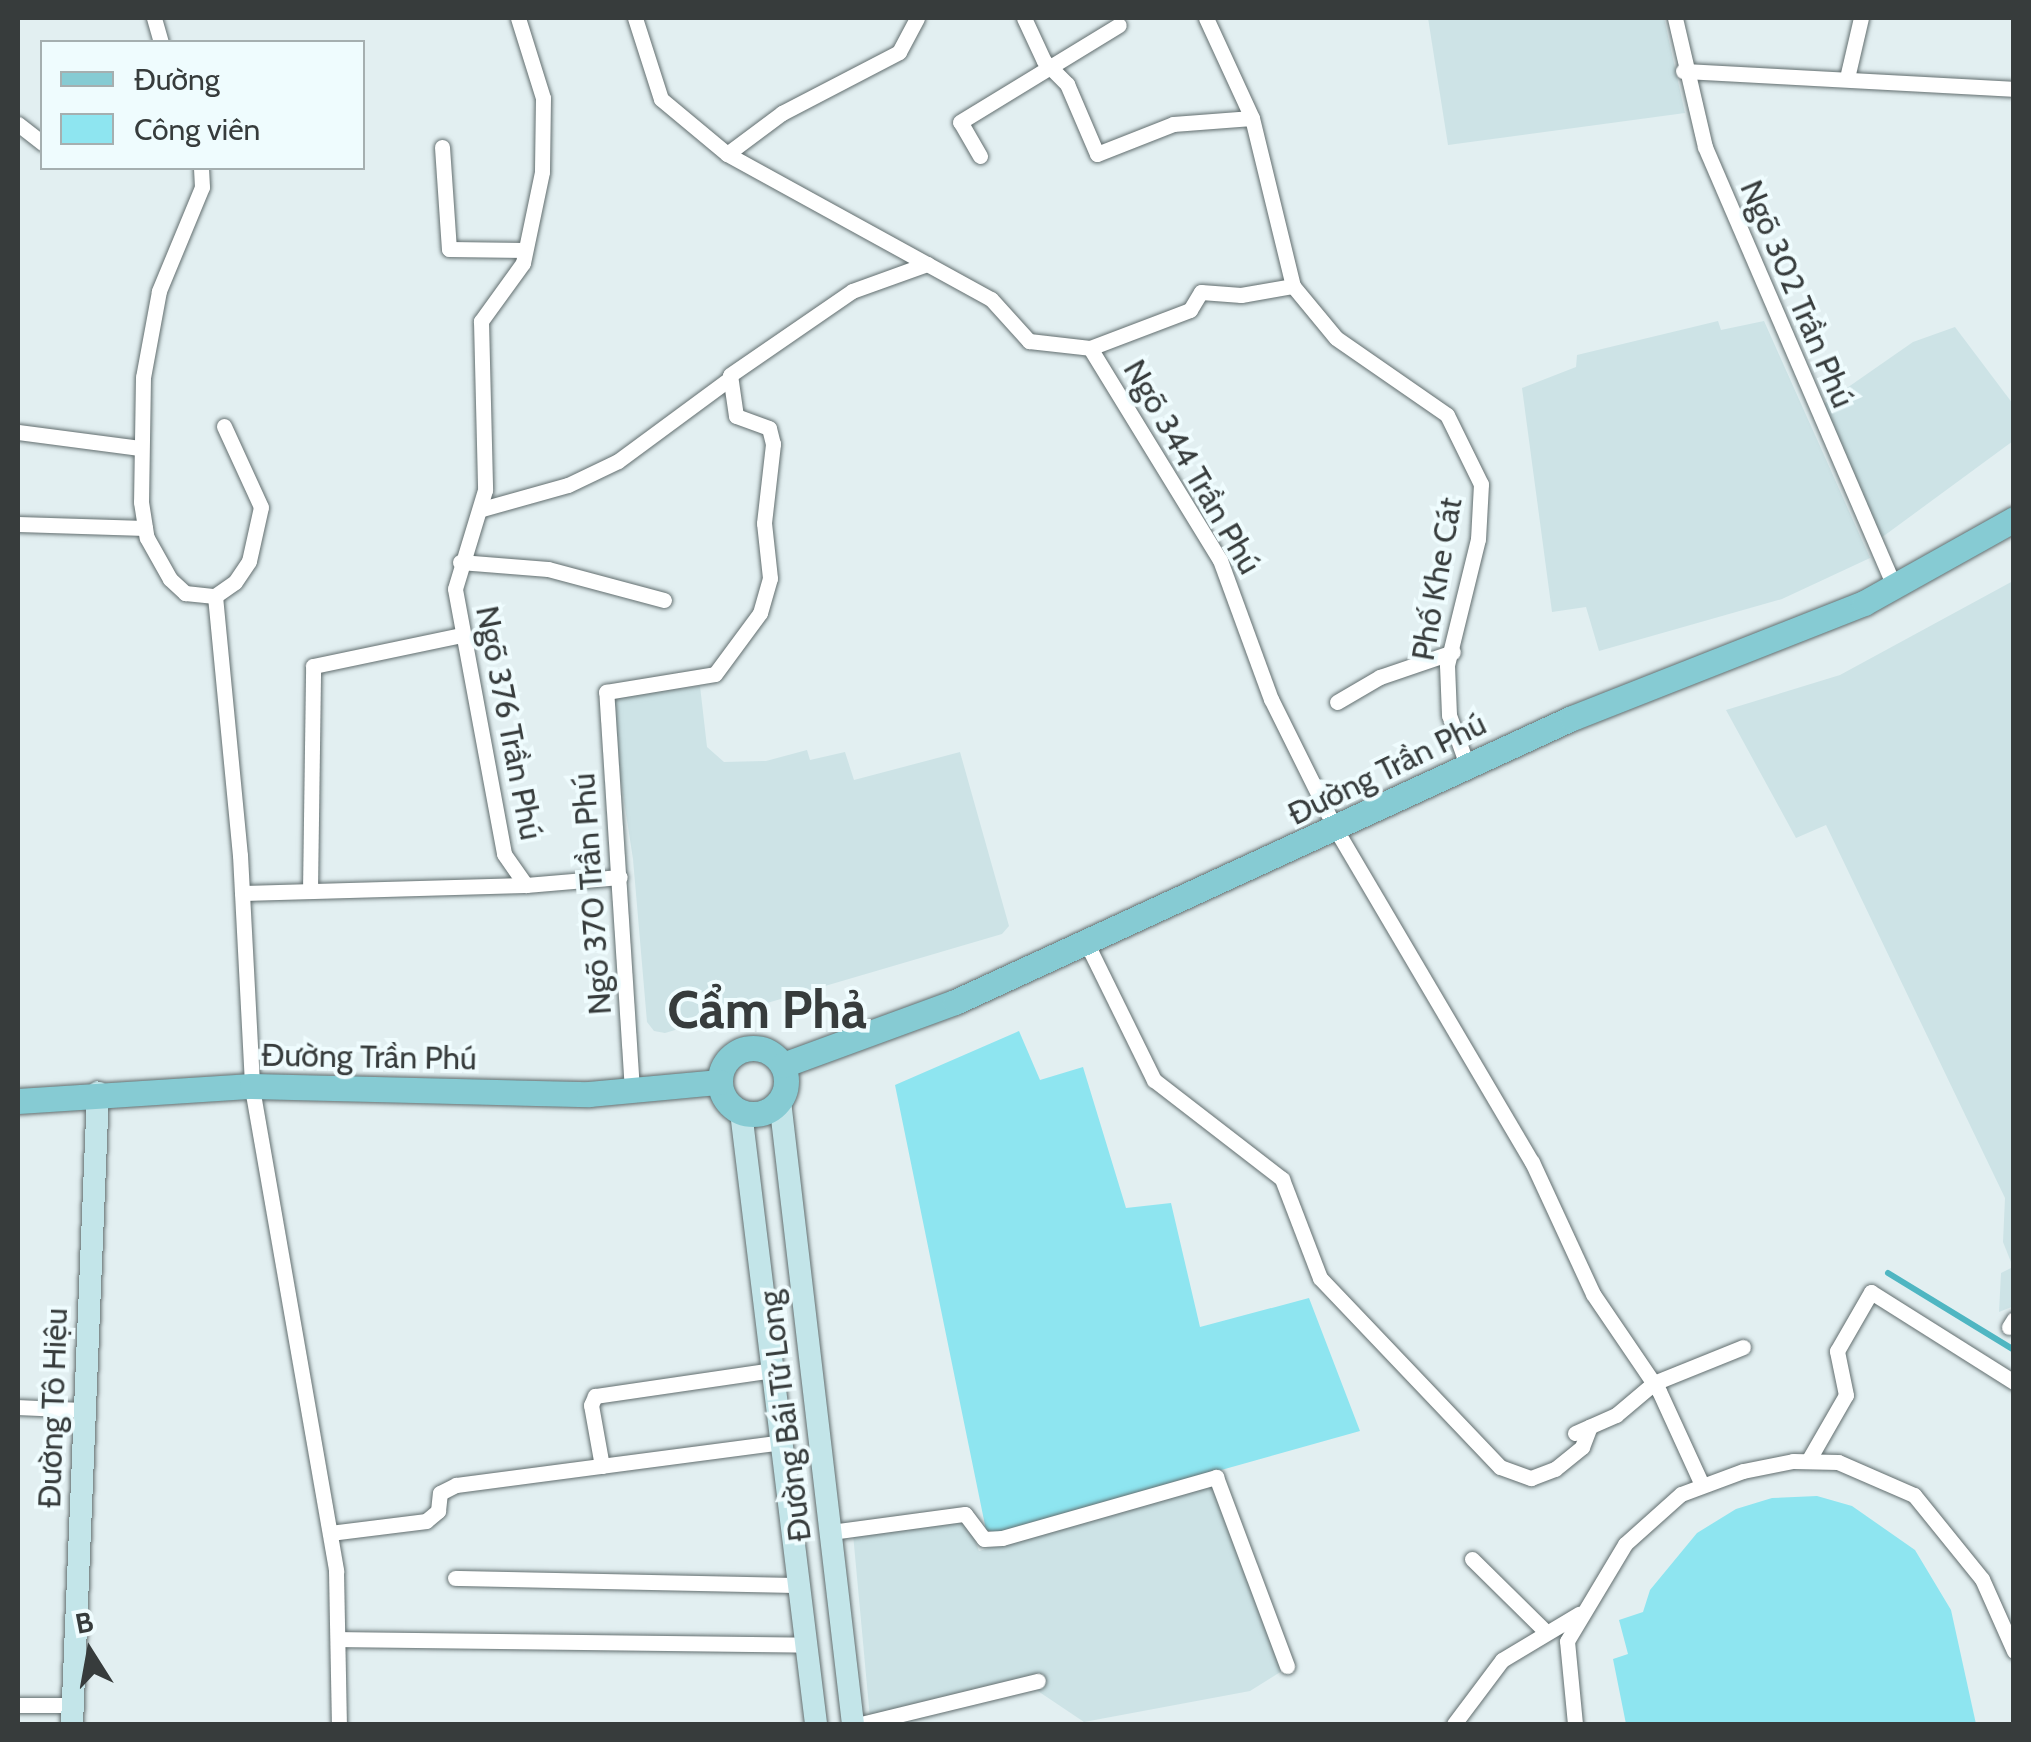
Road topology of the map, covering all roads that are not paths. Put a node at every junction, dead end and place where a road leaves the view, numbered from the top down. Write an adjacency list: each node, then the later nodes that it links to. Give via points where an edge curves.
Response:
1 (135, 18): 9 (street)
2 (518, 18): 22 (street, Ngõ 376 Trần Phú, via 534,59 546,130)
3 (635, 18): 19 (street, Ngõ 344 Trần Phú, via 661,99)
4 (917, 18): 19 (street, via 899,52 782,114)
5 (1024, 18): 11 (street)
6 (1206, 18): 15 (street, Phố Khe Cát)
7 (1675, 18): 12 (street, Ngõ 302 Trần Phú)
8 (1861, 18): 13 (street)
9 (154, 21)
10 (1119, 25): 11 (street)
11 (1050, 66): 15 (street, via 1067,84 1097,154 1174,124); 20 (street, via 960,122)
12 (1683, 71): 13 (street); 35 (street, Ngõ 302 Trần Phú, via 1741,237)
13 (1847, 78): 14 (street)
14 (2014, 90)
15 (1252, 118): 24 (street, Phố Khe Cát)
16 (18, 124): 17 (street)
17 (40, 141)
18 (442, 147): 22 (street, via 449,249)
19 (727, 154): 23 (street, Ngõ 344 Trần Phú)
20 (980, 156)
21 (201, 170): 29 (street, via 202,187 159,292 142,377)
22 (525, 250): 30 (street, Ngõ 376 Trần Phú, via 479,334)
23 (927, 264): 25 (street, Ngõ 344 Trần Phú, via 992,298 1029,341); 26 (street, via 852,290)
24 (1294, 286): 25 (street, via 1241,296 1201,292 1190,310); 39 (street, Phố Khe Cát, via 1336,338 1447,416 1468,448 1482,500)
25 (1090, 348): 42 (street, Ngõ 344 Trần Phú, via 1220,560 1271,699)
26 (728, 380): 30 (street, via 618,461 568,485); 43 (street, Ngõ 370 Trần Phú, via 736,416 772,435 764,523 770,578 760,613 715,674 616,687 606,695)
27 (224, 426): 36 (street, via 261,507 249,561)
28 (18, 432): 29 (street)
29 (140, 448): 33 (street)
30 (482, 509): 34 (street, Ngõ 376 Trần Phú)
31 (2014, 519): 35 (main road, Đường Trần Phú)
32 (18, 524): 33 (street)
33 (145, 528): 36 (street, via 184,593)
34 (460, 562): 37 (street, via 548,568); 38 (street, Ngõ 376 Trần Phú, via 455,589)
35 (1893, 584): 41 (main road, Đường Trần Phú, via 1864,602)
36 (215, 596): 46 (street)
37 (664, 600)
38 (462, 635): 44 (street, Ngõ 376 Trần Phú, via 504,854); 45 (street, via 313,666)
39 (1453, 652): 40 (street, via 1380,678); 41 (street, Phố Khe Cát, via 1449,715)
40 (1337, 702)
41 (1467, 765): 42 (main road, Đường Trần Phú)
42 (1336, 828): 47 (main road, Đường Trần Phú); 60 (street, Ngõ 344 Trần Phú, via 1532,1162 1593,1294)
43 (620, 878): 44 (street, Ngõ 376 Trần Phú); 51 (street, Ngõ 370 Trần Phú)
44 (526, 885): 45 (street)
45 (310, 891): 46 (street)
46 (242, 893): 50 (street)
47 (1087, 944): 48 (main road, Đường Trần Phú, via 955,1002); 60 (street, via 1154,1080 1275,1171 1298,1206 1320,1278 1500,1467 1531,1478 1555,1468 1582,1447 1582,1430 1616,1415)
48 (783, 1065): 49 (main road, via 750,1047 729,1057); 54 (main road)
49 (719, 1082): 51 (main road, Đường Trần Phú); 55 (main road, via 724,1098)
50 (252, 1087): 51 (main road, Đường Trần Phú); 52 (main road, Đường Trần Phú); 68 (street)
51 (632, 1090)
52 (98, 1093): 53 (main road, Đường Trần Phú); 62 (street, Đường Tô Hiệu)
53 (18, 1100)
54 (780, 1101): 55 (main road, via 764,1113); 57 (street, Đường Bái Tử Long)
55 (740, 1112): 58 (street, Đường Bái Tử Long)
56 (1743, 1347): 60 (street)
57 (812, 1362): 58 (street); 67 (street, Đường Bái Tử Long)
58 (774, 1370): 63 (street, Đường Bái Tử Long); 65 (street, via 595,1396 590,1405)
59 (2014, 1382): 64 (street, via 1871,1292 1837,1351 1846,1395)
60 (1654, 1383): 66 (street, Ngõ 344 Trần Phú)
61 (18, 1407): 62 (street)
62 (85, 1410): 82 (street, Đường Tô Hiệu)
63 (782, 1442): 65 (street); 71 (street, Đường Bái Tử Long)
64 (1808, 1461): 66 (street); 76 (street, via 1877,1474 1914,1495 1982,1579)
65 (602, 1466): 68 (street, via 456,1485 440,1492 438,1511 426,1521)
66 (1702, 1485): 72 (street, via 1681,1494 1625,1544)
67 (832, 1532): 77 (street, Đường Bái Tử Long); 78 (street, via 965,1514 984,1540 1002,1538 1216,1477)
68 (330, 1533): 74 (street)
69 (1472, 1559): 73 (street)
70 (455, 1578): 71 (street)
71 (799, 1585): 75 (street, Đường Bái Tử Long)
72 (1579, 1614): 73 (street); 88 (street, via 1567,1641)
73 (1546, 1632): 87 (street, via 1502,1660)
74 (339, 1639): 75 (street); 83 (street)
75 (806, 1644): 79 (street, Đường Bái Tử Long)
76 (2014, 1651)
77 (846, 1666): 79 (street); 85 (street, Đường Bái Tử Long)
78 (1287, 1666)
79 (810, 1673): 84 (street, Đường Bái Tử Long)
80 (1038, 1681): 86 (street)
81 (18, 1705): 82 (street)
82 (73, 1715)
83 (339, 1724)
84 (816, 1724)
85 (853, 1724)
86 (862, 1724)
87 (1454, 1724)
88 (1575, 1724)

